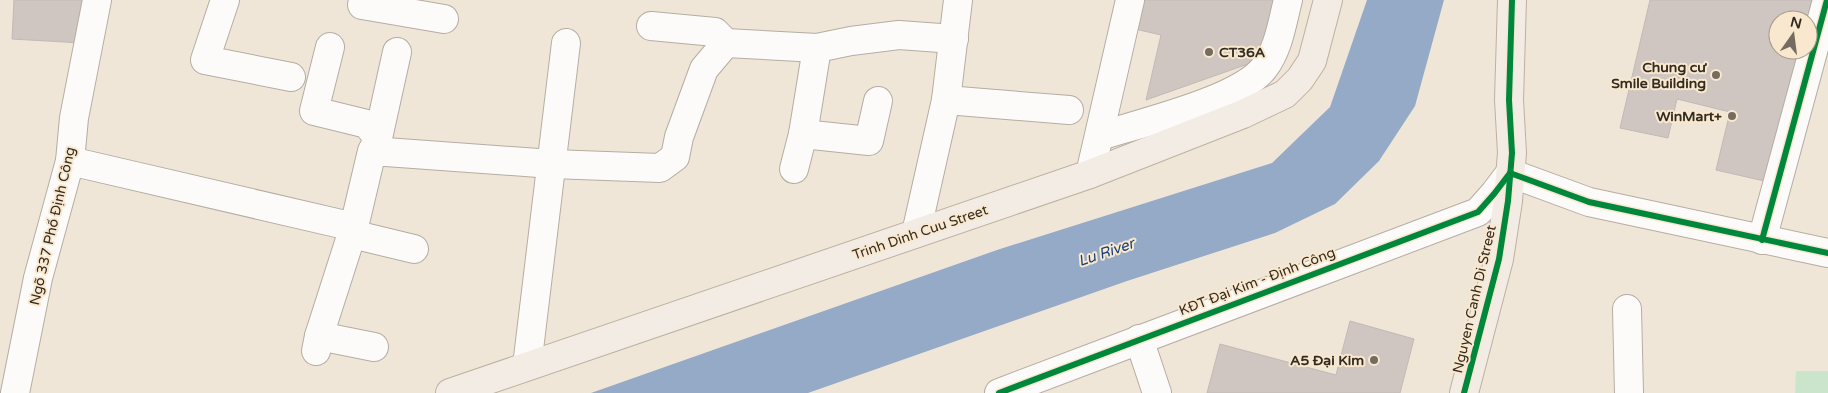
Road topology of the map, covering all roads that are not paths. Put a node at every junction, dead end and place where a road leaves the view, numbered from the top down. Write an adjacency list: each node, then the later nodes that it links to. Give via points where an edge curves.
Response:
1 (97, 0): 25 (street, Ngõ 337 Phố Định Công, via 74,118)
2 (226, 0): 18 (street, via 204,60)
3 (363, 0): 10 (street, via 362,5)
4 (958, 0): 12 (street)
5 (1130, 0): 23 (street)
6 (1288, 0): 23 (street, via 1277,46 1264,68 1249,82 1204,103)
7 (1328, 0): 29 (main road, Trinh Dinh Cuu Street, via 1312,61 1285,94)
8 (1512, 0): 28 (main road, Nguyen Canh Di Street)
9 (1827, 0): 32 (street)
10 (444, 19)
11 (651, 26): 14 (street, via 715,32)
12 (954, 39): 16 (street, via 899,35); 19 (street)
13 (566, 43): 26 (street)
14 (726, 43): 16 (street); 26 (street, via 704,69 679,137 675,158 660,168)
15 (330, 47): 24 (street, via 314,111 367,124)
16 (817, 48): 22 (street)
17 (397, 52): 24 (street)
18 (291, 77)
19 (946, 100): 21 (street); 31 (street)
20 (878, 101): 22 (street, via 868,141)
21 (1068, 110)
22 (802, 134): 27 (street)
23 (1100, 136): 29 (street)
24 (375, 145): 26 (street); 30 (street)
25 (70, 161): 30 (street); 39 (street, Ngõ 337 Phố Định Công, via 38,278)
26 (552, 164): 38 (street)
27 (794, 169)
28 (1510, 173): 32 (street, via 1589,202); 36 (street, KĐT Đại Kim - Định Công, via 1478,212); 43 (main road, Nguyen Canh Di Street, via 1499,259)
29 (1090, 174): 31 (main road, Trinh Dinh Cuu Street)
30 (353, 231): 33 (street); 37 (street, via 317,343)
31 (916, 233): 38 (main road, Trinh Dinh Cuu Street)
32 (1762, 240): 34 (street)
33 (414, 249)
34 (1828, 253)
35 (1627, 309): 44 (street)
36 (1139, 339): 41 (street, KĐT Đại Kim - Định Công); 42 (street)
37 (374, 348)
38 (527, 366): 40 (main road, Trinh Dinh Cuu Street)
39 (15, 393)
40 (450, 393)
41 (999, 393)
42 (1157, 393)
43 (1464, 393)
44 (1628, 393)

